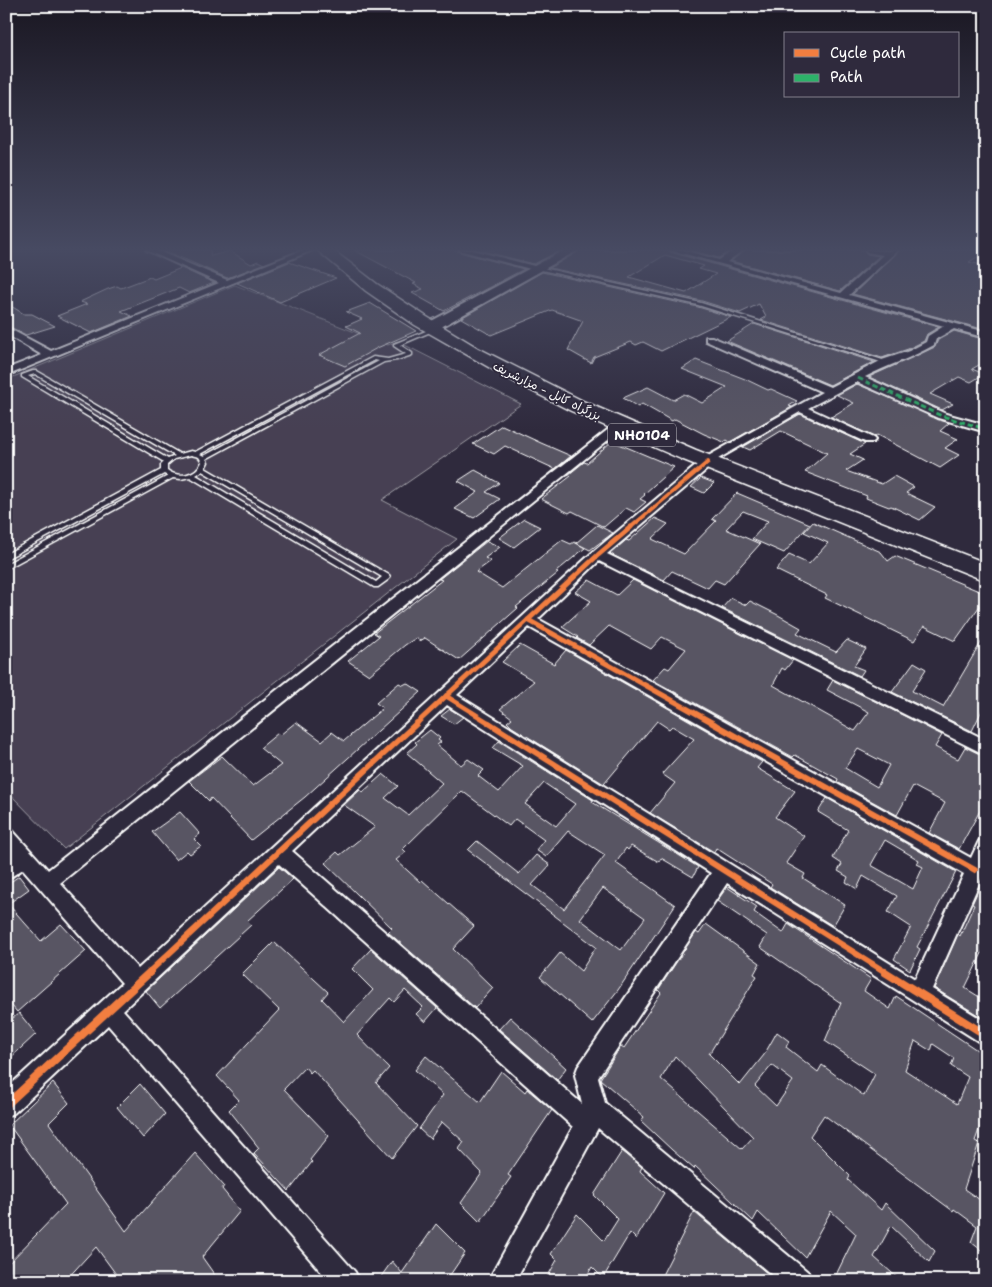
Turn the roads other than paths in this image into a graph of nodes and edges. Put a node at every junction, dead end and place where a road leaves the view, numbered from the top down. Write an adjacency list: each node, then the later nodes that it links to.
1 (160, 310): 12 (street)
2 (406, 310): 8 (highway, بزرگراه کابل - مزارشریف / NH0104)
3 (411, 310): 8 (highway, بزرگراه کابل - مزارشریف / NH0104)
4 (463, 310): 8 (street)
5 (719, 310): 14 (lane)
6 (894, 310): 7 (street)
7 (952, 326): 10 (street); 14 (street)
8 (433, 327): 13 (lane); 21 (highway, بزرگراه کابل - مزارشریف / NH0104); 27 (highway, بزرگراه کابل - مزارشریف / NH0104)
9 (6, 330): 12 (street)
10 (986, 335)
11 (709, 339): 19 (street)
12 (50, 355): 15 (street)
13 (382, 361): 24 (lane); 26 (lane)
14 (886, 362): 18 (street)
15 (24, 366): 16 (lane); 17 (street)
16 (35, 372): 25 (lane); 28 (lane)
17 (6, 373)
18 (858, 378): 19 (street); 22 (street)
19 (832, 392): 20 (street)
20 (800, 408): 23 (street); 27 (street)
21 (620, 426): 27 (highway, بزرگراه کابل - مزارشریف / NH0104); 48 (street)
22 (986, 429)
23 (869, 440)
24 (196, 454): 25 (lane); 26 (lane)
25 (178, 455): 28 (lane)
26 (204, 458): 29 (lane)
27 (711, 460): 33 (street); 35 (highway, بزرگراه کابل - مزارشریف / NH0104); 37 (highway, بزرگراه کابل - مزارشریف / NH0104)
28 (167, 461): 30 (lane)
29 (202, 469): 31 (lane); 31 (lane)
30 (164, 472): 32 (lane); 34 (lane)
31 (191, 475): 32 (lane)
32 (172, 476): 36 (lane)
33 (598, 555): 38 (street); 40 (street)
34 (6, 557)
35 (986, 564)
36 (6, 567)
37 (986, 573)
38 (528, 620): 39 (street); 46 (street)
39 (446, 696): 43 (street); 45 (street)
40 (986, 748)
41 (6, 836): 44 (street)
42 (986, 847): 46 (street)
43 (278, 852): 49 (street); 54 (street)
44 (25, 856): 47 (street); 48 (street)
45 (724, 870): 50 (street); 54 (street)
46 (975, 870): 50 (street)
47 (6, 871)
48 (47, 882): 49 (street)
49 (137, 984): 51 (street)
50 (920, 992): 52 (street)
51 (109, 1010): 53 (street); 55 (street)
52 (986, 1036)
53 (6, 1105)
54 (591, 1117): 56 (street); 57 (street)
55 (346, 1281)
56 (501, 1281)
57 (799, 1281)

